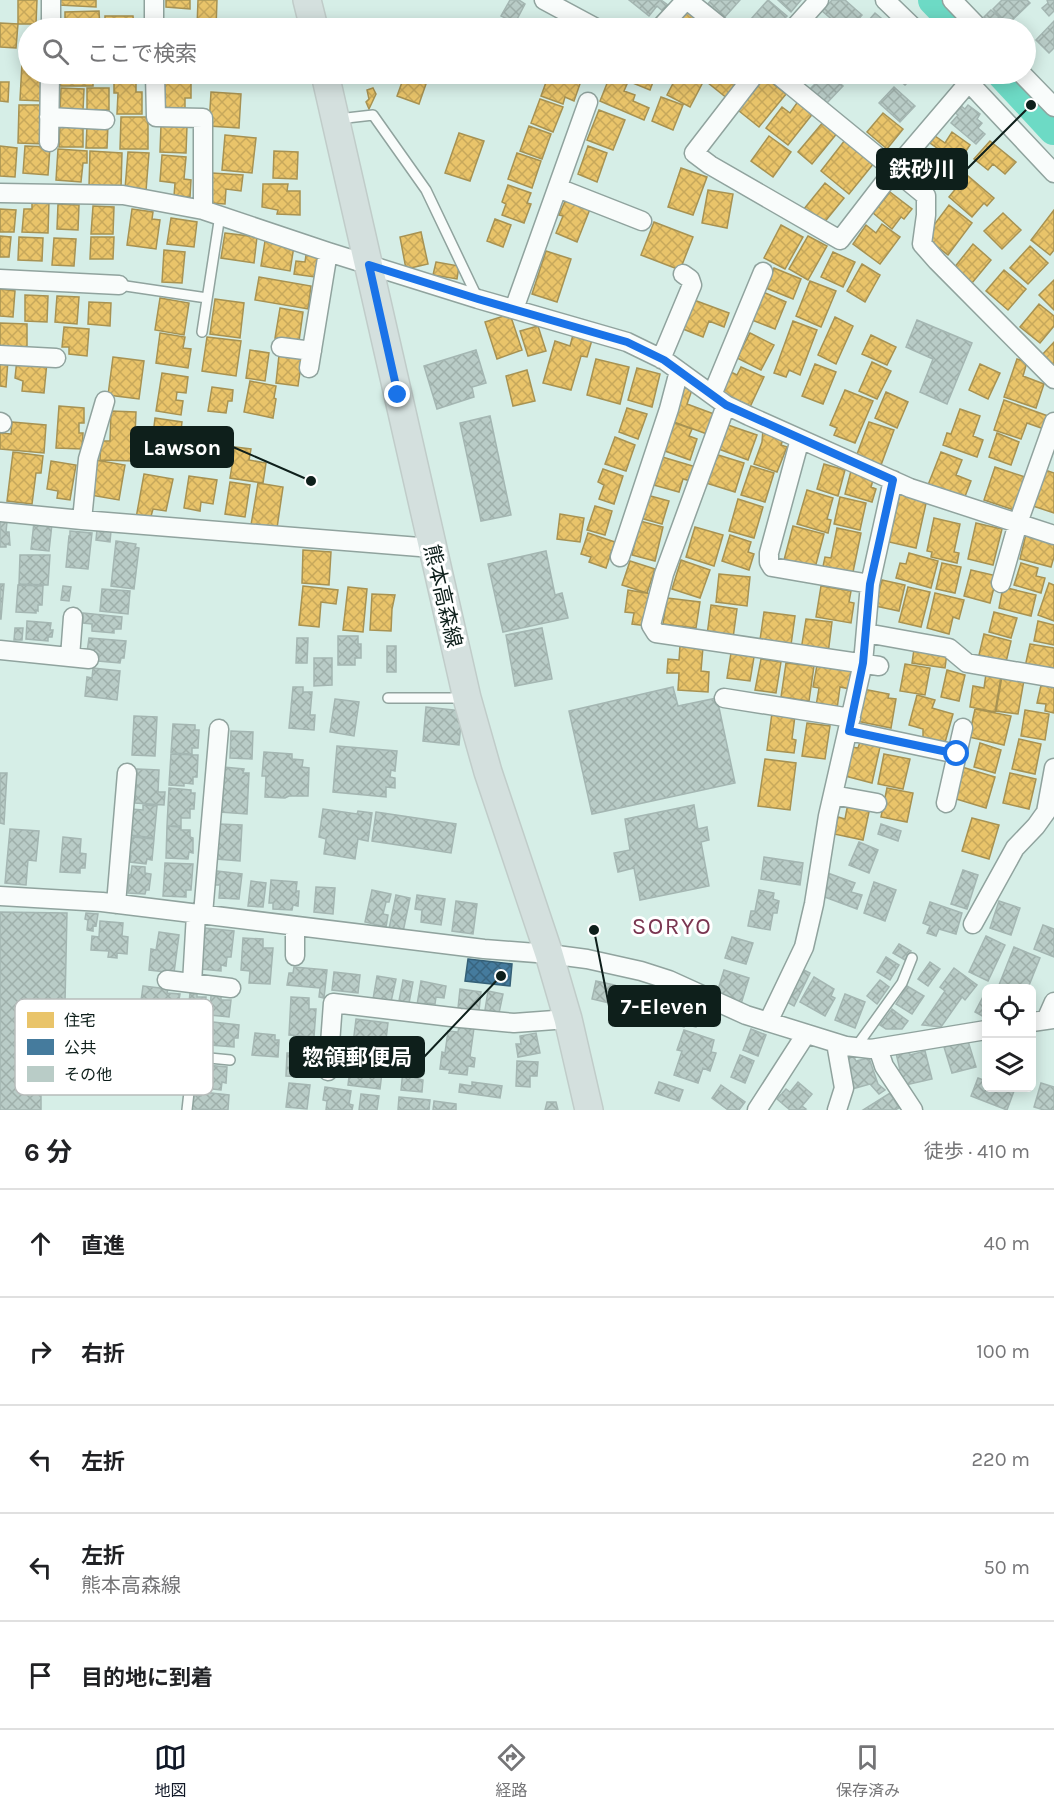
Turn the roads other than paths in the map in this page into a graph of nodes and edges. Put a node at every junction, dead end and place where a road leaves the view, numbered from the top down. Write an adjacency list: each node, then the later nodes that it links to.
1 (51, 0): 9 (street)
2 (154, 0): 10 (street)
3 (307, 0): 11 (main road)
4 (687, 0): 13 (street); 14 (street)
5 (819, 0): 15 (street)
6 (885, 0): 16 (street)
7 (952, 0): 17 (street)
8 (553, 2): 12 (street)
9 (51, 18)
10 (154, 18)
11 (312, 18)
12 (579, 18)
13 (670, 18)
14 (710, 18)
15 (803, 18)
16 (904, 18)
17 (969, 18)
18 (50, 84): 28 (street)
19 (155, 84): 36 (street)
20 (327, 84): 30 (main road, 熊本高森線)
21 (747, 84): 32 (street)
22 (789, 84): 32 (street)
23 (960, 84): 32 (street)
24 (971, 84): 33 (street)
25 (1032, 84): 27 (street)
26 (588, 102): 34 (street)
27 (1054, 107)
28 (49, 117): 29 (street); 31 (street)
29 (105, 120)
30 (336, 120): 39 (main road, 熊本高森線); 45 (lane)
31 (49, 142)
32 (894, 170): 53 (street)
33 (1054, 173)
34 (558, 188): 37 (street); 46 (street)
35 (0, 193): 36 (street)
36 (212, 213): 38 (street); 44 (lane)
37 (642, 221)
38 (328, 252): 39 (street); 48 (street)
39 (369, 265): 45 (street); 63 (main road, 熊本高森線)
40 (763, 272): 54 (street)
41 (682, 274): 51 (street)
42 (0, 279): 43 (street)
43 (119, 285): 44 (lane)
44 (207, 298): 47 (lane)
45 (478, 299): 46 (street)
46 (514, 309): 51 (street)
47 (202, 332)
48 (281, 347)
49 (0, 355): 50 (street)
50 (56, 358)
51 (661, 359): 52 (street)
52 (679, 371): 54 (street); 64 (street)
53 (1054, 379)
54 (719, 400): 57 (street); 72 (street)
55 (105, 401): 60 (street)
56 (1054, 422): 61 (street)
57 (800, 439): 58 (street); 66 (street)
58 (893, 480): 61 (street); 66 (street)
59 (0, 512): 60 (street)
60 (82, 520): 63 (street)
61 (1018, 523): 62 (street); 65 (street)
62 (1054, 535)
63 (432, 548): 75 (main road, 熊本高森線)
64 (620, 557)
65 (1001, 582)
66 (870, 584): 68 (street)
67 (73, 617): 70 (street)
68 (866, 633): 72 (street); 73 (street)
69 (0, 650): 70 (street)
70 (70, 657): 71 (street)
71 (89, 659)
72 (871, 664): 77 (street)
73 (1054, 678)
74 (388, 698): 75 (lane)
75 (467, 698): 91 (main road, 熊本高森線)
76 (724, 698): 77 (street)
77 (850, 725): 80 (street); 83 (street)
78 (963, 728): 80 (street)
79 (219, 729): 88 (street)
80 (957, 754): 85 (street)
81 (1054, 768): 89 (street)
82 (127, 773): 87 (street)
83 (833, 795): 84 (street); 100 (street)
84 (877, 803)
85 (946, 803)
86 (0, 896): 87 (street)
87 (116, 904): 88 (street)
88 (200, 914): 90 (street); 95 (street)
89 (973, 924)
90 (295, 926): 91 (street); 92 (street)
91 (549, 954): 98 (main road, 熊本高森線); 100 (street)
92 (295, 956)
93 (912, 958): 104 (lane)
94 (167, 980): 95 (street)
95 (192, 983): 96 (street)
96 (231, 988)
97 (1054, 1002): 99 (street)
98 (568, 1019): 108 (street); 111 (main road, 熊本高森線)
99 (1044, 1020)
100 (768, 1022): 102 (street)
101 (982, 1031): 105 (street)
102 (806, 1034): 103 (street); 112 (street)
103 (836, 1043): 104 (street); 113 (street)
104 (856, 1047): 105 (street)
105 (878, 1048): 114 (street)
106 (213, 1058): 107 (lane)
107 (230, 1060)
108 (328, 1071)
109 (189, 1095): 110 (lane)
110 (187, 1110)
111 (589, 1110)
112 (757, 1110)
113 (837, 1110)
114 (914, 1110)

